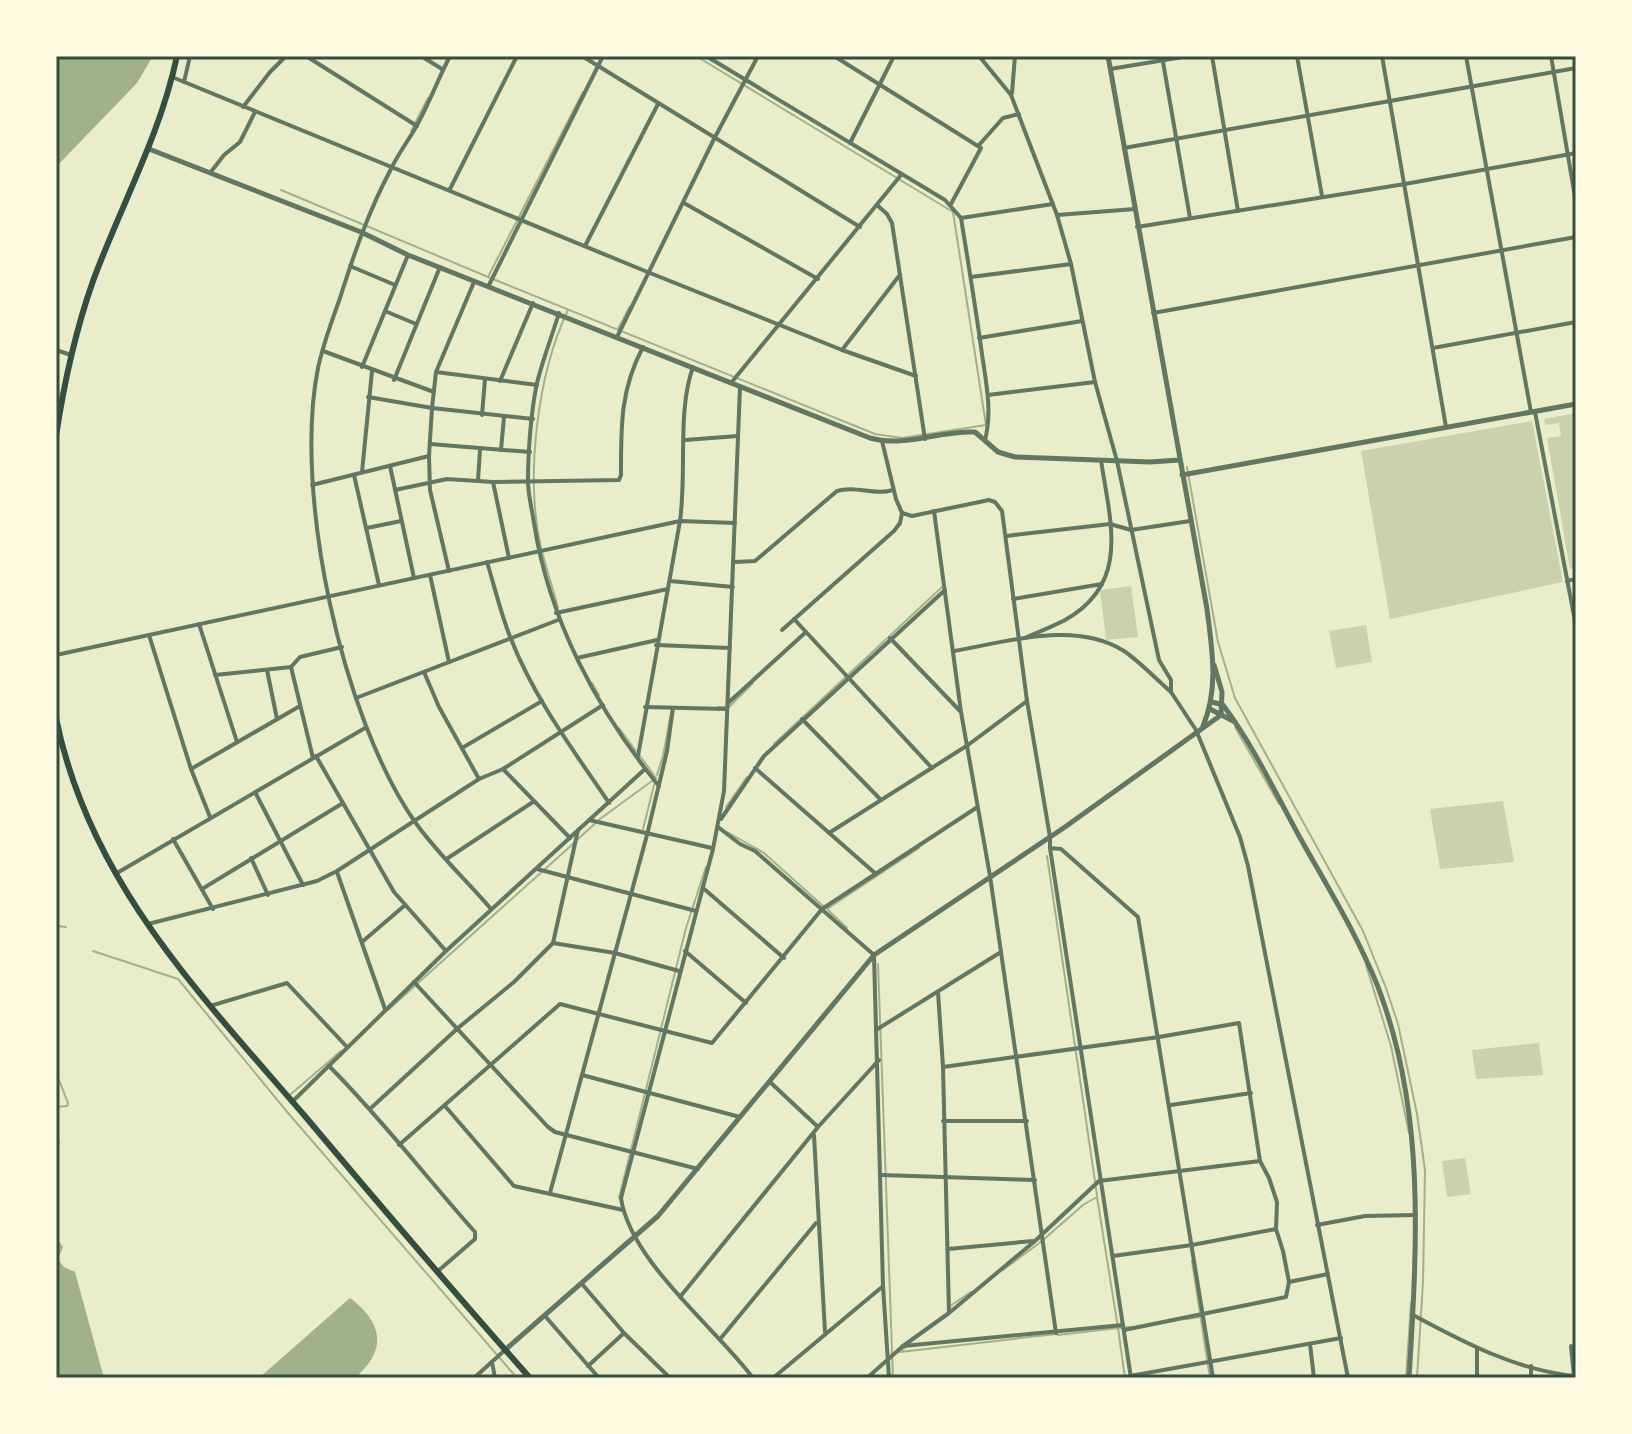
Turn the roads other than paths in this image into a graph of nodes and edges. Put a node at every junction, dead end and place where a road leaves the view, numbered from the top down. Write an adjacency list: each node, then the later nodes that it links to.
1 (177, 56): 29 (highway)
2 (190, 56): 31 (street)
3 (286, 56): 37 (street)
4 (306, 56): 41 (street)
5 (421, 56): 27 (street)
6 (450, 56): 27 (street)
7 (517, 56): 56 (street)
8 (582, 56): 24 (street)
9 (603, 56): 24 (street)
10 (706, 56): 30 (street)
11 (758, 56): 30 (street)
12 (834, 56): 32 (street)
13 (894, 56): 32 (street)
14 (979, 56): 34 (street)
15 (1015, 56): 34 (street)
16 (1108, 56): 26 (street)
17 (1189, 56): 23 (street)
18 (1212, 56): 42 (street)
19 (1297, 56): 40 (street)
20 (1382, 56): 35 (street)
21 (1466, 56): 33 (street)
22 (1551, 56): 28 (street)
23 (1162, 58): 26 (street); 44 (street)
24 (597, 66): 36 (street); 68 (street)
25 (1576, 68): 28 (street)
26 (1110, 69): 47 (street)
27 (443, 70): 41 (street)
28 (1554, 72): 33 (street); 50 (street)
29 (172, 77): 31 (street); 48 (highway)
30 (744, 80): 43 (street); 45 (street)
31 (184, 82): 37 (street)
32 (880, 85): 45 (street); 46 (street)
33 (1472, 87): 35 (street); 52 (street)
34 (1011, 95): 39 (street)
35 (1390, 101): 40 (street); 55 (street)
36 (658, 104): 43 (street); 73 (street)
37 (243, 107): 38 (street)
38 (255, 112): 51 (street); 53 (street)
39 (1019, 114): 46 (street); 61 (street)
40 (1309, 115): 42 (street); 57 (street)
41 (417, 126): 51 (street)
42 (1225, 130): 44 (street); 64 (street)
43 (714, 139): 58 (street); 69 (street)
44 (1177, 139): 47 (street); 67 (street)
45 (850, 143): 54 (street)
46 (980, 148): 60 (street)
47 (1124, 148): 63 (street)
48 (149, 149): 53 (street); 103 (highway)
49 (1576, 153): 50 (street)
50 (1567, 154): 52 (street); 59 (street)
51 (391, 168): 56 (street); 71 (street)
52 (1487, 169): 55 (street); 74 (street)
53 (210, 174): 71 (street)
54 (901, 175): 60 (street); 62 (street)
55 (1405, 184): 57 (street); 77 (street)
56 (450, 189): 68 (street)
57 (1322, 196): 64 (street)
58 (683, 203): 80 (street); 84 (street)
59 (1576, 203)
60 (951, 204): 66 (street)
61 (1053, 204): 65 (street); 66 (street)
62 (878, 206): 69 (street); 81 (street)
63 (1135, 209): 65 (street); 70 (street)
64 (1238, 211): 67 (street)
65 (1057, 215): 76 (street)
66 (961, 218): 82 (street)
67 (1190, 218): 70 (street)
68 (521, 219): 73 (street); 86 (street)
69 (860, 227): 84 (street)
70 (1137, 227): 90 (street)
71 (361, 232): 75 (street); 78 (street)
72 (1576, 237): 74 (street)
73 (585, 246): 80 (street)
74 (1501, 251): 77 (street); 95 (street)
75 (408, 255): 79 (street); 85 (street)
76 (1071, 264): 82 (street); 91 (street)
77 (1418, 264): 90 (street); 99 (street)
78 (350, 266): 85 (street); 102 (street)
79 (440, 267): 83 (street); 93 (street)
80 (650, 273): 94 (street); 96 (street)
81 (900, 275): 101 (street); 108 (street)
82 (971, 277): 97 (street)
83 (475, 279): 86 (street); 107 (street)
84 (818, 279): 94 (street)
85 (395, 285): 88 (street)
86 (489, 285): 87 (street)
87 (533, 303): 89 (street); 111 (street)
88 (385, 311): 93 (street); 104 (street)
89 (559, 313): 96 (street); 116 (street)
90 (1153, 313): 140 (street)
91 (1082, 321): 97 (street); 113 (street)
92 (1576, 322): 95 (street)
93 (417, 325): 110 (street)
94 (780, 325): 101 (street); 114 (street)
95 (1516, 332): 99 (street); 123 (street)
96 (617, 337): 98 (street)
97 (979, 338): 119 (street)
98 (643, 347): 105 (street); 149 (street)
99 (1433, 348): 127 (street)
100 (56, 350): 103 (street)
101 (842, 350): 108 (street)
102 (322, 351): 104 (street); 150 (street)
103 (71, 355): 115 (highway)
104 (362, 367): 106 (street)
105 (693, 367): 114 (street); 131 (street)
106 (372, 371): 110 (street); 120 (street)
107 (436, 372): 109 (street); 118 (street)
108 (916, 376): 130 (street)
109 (485, 379): 111 (street); 124 (street)
110 (394, 380): 118 (street)
111 (500, 381): 116 (street)
112 (56, 382): 115 (street)
113 (1095, 382): 119 (street); 141 (street)
114 (731, 383): 117 (street)
115 (65, 384): 128 (highway)
116 (537, 385): 126 (street)
117 (740, 387): 129 (street); 133 (street)
118 (434, 392): 122 (street)
119 (988, 395): 132 (street)
120 (368, 397): 122 (street); 143 (street)
121 (1576, 404): 123 (street)
122 (432, 408): 124 (street); 134 (street)
123 (1533, 411): 127 (street); 172 (street)
124 (482, 415): 125 (street)
125 (504, 417): 126 (street); 136 (street)
126 (533, 419): 137 (street)
127 (1446, 427): 145 (street)
128 (56, 436)
129 (738, 436): 131 (street); 158 (street)
130 (925, 439): 132 (street); 133 (street)
131 (685, 440): 156 (street)
132 (985, 440): 139 (street)
133 (882, 441): 152 (street)
134 (430, 444): 135 (street); 138 (street)
135 (480, 449): 136 (street); 146 (street)
136 (501, 450): 137 (street)
137 (530, 452): 149 (street)
138 (429, 456): 142 (street); 147 (street)
139 (1101, 460): 141 (street); 159 (street)
140 (1179, 460): 141 (street); 145 (street)
141 (1117, 461): 161 (street)
142 (390, 466): 143 (street); 151 (street)
143 (362, 473): 144 (street)
144 (354, 475): 150 (street); 160 (street)
145 (1182, 475): 157 (street)
146 (478, 481): 147 (street); 148 (street)
147 (430, 482): 151 (street); 167 (street)
148 (493, 482): 149 (street); 164 (street)
149 (528, 482): 163 (street)
150 (312, 485): 178 (street)
151 (395, 490): 155 (street)
152 (893, 490): 154 (street); 166 (street)
153 (934, 511): 154 (street); 162 (street); 177 (street)
154 (902, 513): 181 (street)
155 (401, 521): 160 (street); 169 (street)
156 (680, 521): 158 (street); 163 (street); 171 (street)
157 (1190, 521): 161 (street); 198 (street)
158 (736, 523): 166 (street)
159 (1110, 524): 161 (street); 162 (street); 173 (street)
160 (367, 528): 174 (street)
161 (1131, 530): 204 (street)
162 (1006, 536): 179 (street)
163 (539, 552): 164 (street); 180 (street)
164 (509, 558): 165 (street)
165 (487, 562): 167 (street); 189 (street)
166 (735, 562): 175 (street)
167 (449, 571): 168 (street)
168 (430, 575): 169 (street); 197 (street)
169 (414, 578): 174 (street)
170 (1576, 579): 172 (street)
171 (670, 581): 175 (street); 176 (street)
172 (1567, 581): 184 (street)
173 (1103, 584): 179 (street); 190 (street)
174 (380, 586): 178 (street)
175 (733, 587): 193 (street)
176 (668, 589): 180 (street); 191 (street)
177 (945, 590): 188 (street); 194 (street)
178 (329, 597): 183 (street); 192 (street)
179 (1013, 599): 190 (street)
180 (556, 613): 182 (street)
181 (794, 619): 185 (street); 186 (street)
182 (558, 620): 189 (street); 196 (street)
183 (199, 624): 187 (street); 202 (street)
184 (1576, 626)
185 (782, 630)
186 (806, 632): 203 (street); 211 (street)
187 (149, 635): 195 (street); 231 (street)
188 (890, 638): 203 (street); 215 (street)
189 (511, 639): 197 (street); 206 (street)
190 (1019, 640): 194 (street); 204 (street); 207 (street)
191 (657, 642): 193 (street); 196 (street); 213 (street)
192 (342, 647): 199 (street); 205 (street)
193 (730, 648): 211 (street)
194 (954, 651): 215 (street)
195 (56, 655)
196 (577, 658): 208 (street)
197 (449, 662): 201 (street)
198 (1214, 665): 209 (street); 212 (street)
199 (291, 667): 200 (street); 210 (street)
200 (267, 670): 202 (street); 218 (street)
201 (424, 672): 205 (street); 226 (street)
202 (215, 675): 224 (street)
203 (848, 678): 219 (street); 230 (street)
204 (1171, 692): 222 (street)
205 (356, 698): 221 (street)
206 (542, 701): 223 (street); 226 (street)
207 (1027, 701): 225 (street); 249 (street)
208 (603, 705): 223 (street); 228 (street)
209 (1223, 705): 212 (street); 216 (street); 220 (street)
210 (300, 706): 218 (street); 227 (street)
211 (728, 706): 214 (street); 245 (street)
212 (1211, 706): 216 (street); 222 (street)
213 (645, 707): 214 (street); 228 (street)
214 (673, 708): 235 (street)
215 (961, 712): 225 (street)
216 (1221, 715): 220 (street); 222 (street)
217 (56, 718): 260 (highway)
218 (277, 719): 224 (street)
219 (802, 719): 229 (street); 237 (street)
220 (1236, 723): 326 (street)
221 (366, 728): 227 (street); 244 (street)
222 (1199, 728): 249 (street); 328 (street)
223 (561, 732): 232 (street); 240 (street)
224 (237, 742): 231 (street)
225 (968, 745): 230 (street); 241 (street)
226 (461, 748): 234 (street)
227 (314, 757): 236 (street); 239 (street)
228 (637, 758): 233 (street)
229 (755, 768): 245 (street); 247 (street)
230 (932, 768): 237 (street)
231 (191, 769): 242 (street)
232 (503, 769): 234 (street); 238 (street)
233 (645, 769): 235 (street); 240 (street)
234 (479, 779): 244 (street)
235 (659, 786): 248 (street)
236 (255, 792): 242 (street); 252 (street)
237 (881, 800): 247 (street)
238 (533, 802): 250 (street); 257 (street)
239 (343, 803): 252 (street); 255 (street)
240 (609, 803): 243 (street)
241 (977, 807): 261 (street); 262 (street)
242 (210, 817): 251 (street)
243 (589, 820): 246 (street); 248 (street)
244 (416, 822): 255 (street); 257 (street)
245 (718, 824): 254 (street); 272 (street)
246 (579, 830): 250 (street); 263 (street)
247 (829, 833): 261 (street)
248 (647, 835): 254 (street); 267 (street)
249 (1050, 837): 253 (street); 262 (street)
250 (570, 838): 258 (street)
251 (173, 839): 260 (street); 266 (street)
252 (280, 841): 256 (street); 264 (street)
253 (1050, 848): 293 (street); 295 (street)
254 (713, 849): 265 (street)
255 (370, 851): 259 (street); 269 (street)
256 (251, 858): 266 (street); 268 (street)
257 (447, 858): 271 (street)
258 (537, 869): 263 (street); 271 (street)
259 (337, 871): 264 (street); 275 (street)
260 (115, 874): 274 (highway)
261 (876, 874): 272 (street)
262 (990, 876): 279 (street); 281 (street)
263 (568, 877): 267 (street); 276 (street)
264 (303, 885): 268 (street)
265 (703, 888): 273 (street); 282 (street)
266 (202, 889): 270 (street)
267 (631, 893): 273 (street); 280 (street)
268 (268, 895): 270 (street)
269 (404, 906): 275 (street); 277 (street)
270 (213, 909): 274 (street)
271 (491, 909): 277 (street)
272 (822, 909): 281 (street); 282 (street)
273 (696, 911): 278 (street)
274 (146, 925): 287 (highway)
275 (362, 942): 288 (street)
276 (553, 943): 280 (street); 290 (street)
277 (446, 951): 284 (street)
278 (685, 951): 283 (street); 286 (street)
279 (1001, 952): 285 (street); 296 (street)
280 (615, 953): 283 (street); 289 (street)
281 (874, 955): 291 (street); 302 (street)
282 (784, 958): 286 (street)
283 (680, 971): 292 (street)
284 (413, 982): 288 (street); 290 (street)
285 (938, 992): 291 (street); 300 (street)
286 (746, 1003): 292 (street)
287 (210, 1006): 294 (street); 305 (highway)
288 (385, 1009): 294 (street)
289 (598, 1014): 292 (street); 298 (street); 301 (street)
290 (458, 1028): 298 (street); 308 (street)
291 (876, 1030): 297 (street)
292 (665, 1031): 303 (street)
293 (1159, 1037): 295 (street); 304 (street); 307 (street)
294 (347, 1047): 299 (street)
295 (1080, 1049): 296 (street); 323 (street)
296 (1017, 1057): 300 (street); 311 (street)
297 (879, 1060): 312 (street); 320 (street)
298 (492, 1064): 306 (street); 314 (street)
299 (329, 1066): 305 (street); 308 (street)
300 (943, 1067): 310 (street)
301 (581, 1075): 303 (street); 314 (street)
302 (770, 1082): 309 (street); 312 (street)
303 (648, 1092): 309 (street); 316 (street)
304 (1251, 1093): 307 (street); 317 (street)
305 (292, 1102): 336 (highway)
306 (444, 1105): 315 (street); 324 (street)
307 (1170, 1105): 319 (street)
308 (371, 1108): 315 (street)
309 (742, 1117): 318 (street)
310 (943, 1121): 311 (street); 321 (street)
311 (1027, 1121): 322 (street)
312 (818, 1127): 313 (street)
313 (814, 1133): 327 (street); 341 (street)
314 (565, 1134): 316 (street); 324 (street)
315 (399, 1145): 336 (street)
316 (632, 1153): 318 (street); 325 (street)
317 (1260, 1161): 319 (street); 329 (street)
318 (698, 1169): 331 (street)
319 (1179, 1173): 323 (street); 333 (street)
320 (882, 1175): 321 (street); 340 (street)
321 (945, 1177): 322 (street); 334 (street)
322 (1035, 1180): 330 (street)
323 (1099, 1181): 330 (street); 335 (street)
324 (550, 1193): 325 (street)
325 (623, 1210): 331 (street)
326 (1416, 1215): 328 (street); 344 (street)
327 (818, 1221): 347 (street); 350 (street)
328 (1317, 1225): 337 (street)
329 (1276, 1229): 333 (street); 338 (street)
330 (1041, 1233): 332 (street); 349 (street)
331 (635, 1238): 339 (street); 341 (street)
332 (1035, 1241): 334 (street); 342 (street)
333 (1192, 1245): 335 (street); 343 (street)
334 (948, 1249): 342 (street)
335 (1113, 1256): 346 (street)
336 (438, 1271): 356 (highway)
337 (1328, 1274): 338 (street); 351 (street)
338 (1289, 1282): 343 (street)
339 (582, 1284): 345 (street); 348 (street)
340 (883, 1286): 347 (street); 357 (street)
341 (680, 1297): 350 (street)
342 (949, 1313): 353 (street)
343 (1202, 1314): 346 (street); 359 (street)
344 (1413, 1315): 355 (street); 376 (street)
345 (545, 1316): 356 (street); 360 (street)
346 (1124, 1328): 349 (street); 363 (street)
347 (825, 1332): 370 (street)
348 (624, 1333): 360 (street); 368 (street)
349 (1056, 1333): 353 (street)
350 (721, 1338): 369 (street)
351 (1341, 1338): 352 (street); 375 (street)
352 (1310, 1344): 359 (street); 374 (street)
353 (903, 1346): 357 (street)
354 (1571, 1346): 362 (street)
355 (1477, 1349): 361 (street); 377 (street)
356 (505, 1350): 358 (street); 366 (highway)
357 (888, 1358): 371 (street); 372 (street)
358 (492, 1362): 364 (street); 365 (street)
359 (1210, 1363): 363 (street); 373 (street)
360 (588, 1366): 367 (street)
361 (1531, 1366): 362 (street); 378 (street)
362 (1572, 1376)
363 (1131, 1377)
364 (474, 1378)
365 (495, 1378)
366 (530, 1378)
367 (599, 1378)
368 (670, 1378)
369 (753, 1378)
370 (773, 1378)
371 (867, 1378)
372 (889, 1378)
373 (1213, 1378)
374 (1314, 1378)
375 (1348, 1378)
376 (1409, 1378)
377 (1477, 1378)
378 (1531, 1378)

